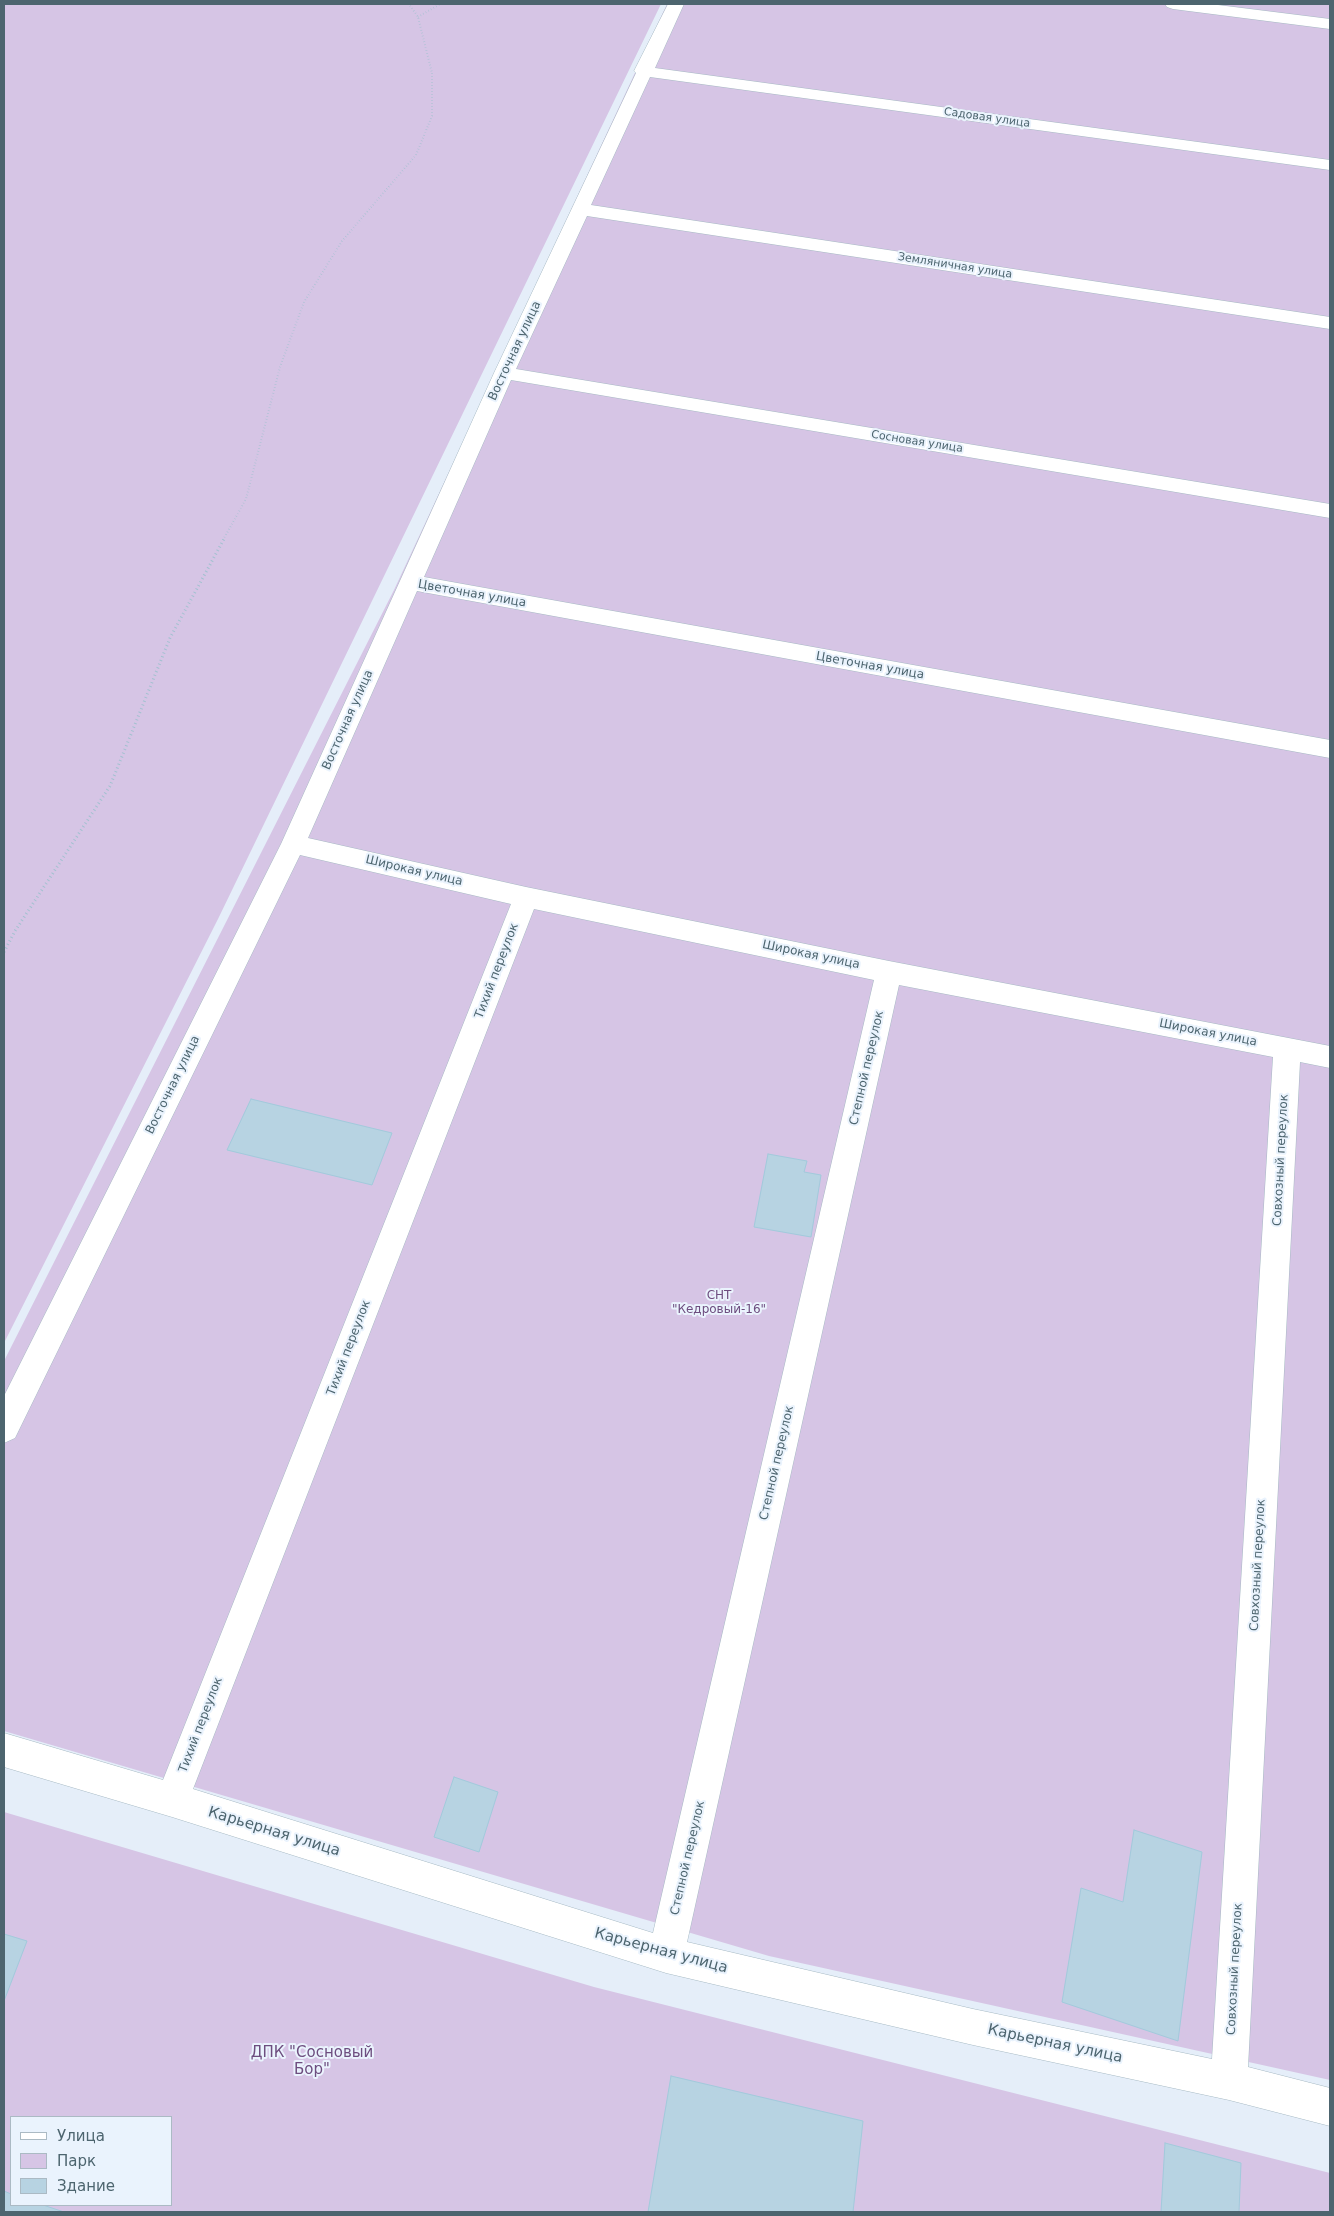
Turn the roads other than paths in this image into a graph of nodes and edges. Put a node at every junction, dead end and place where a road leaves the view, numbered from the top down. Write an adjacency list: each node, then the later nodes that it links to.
1 (676, 4): 4 (street, Восточная улица)
2 (1173, 4): 3 (street)
3 (1330, 24)
4 (643, 71): 5 (street, Садовая улица); 6 (street, Восточная улица)
5 (1330, 165)
6 (580, 209): 7 (street, Земляничная улица); 8 (street, Восточная улица)
7 (1330, 323)
8 (504, 374): 9 (street, Сосновая улица); 10 (street, Восточная улица)
9 (1330, 511)
10 (410, 582): 11 (street, Цветочная улица); 12 (street, Восточная улица)
11 (1330, 749)
12 (293, 844): 13 (street, Широкая улица); 17 (street, Восточная улица)
13 (526, 897): 14 (street, Широкая улица); 19 (street, Тихий переулок)
14 (889, 972): 15 (street, Широкая улица); 20 (street, Степной переулок)
15 (1287, 1049): 16 (street, Широкая улица); 21 (street, Совхозный переулок)
16 (1330, 1057)
17 (4, 1428)
18 (4, 1750): 19 (street, Карьерная улица)
19 (172, 1800): 20 (street, Карьерная улица)
20 (666, 1955): 21 (street, Карьерная улица)
21 (1229, 2081): 22 (street, Карьерная улица)
22 (1330, 2107)

